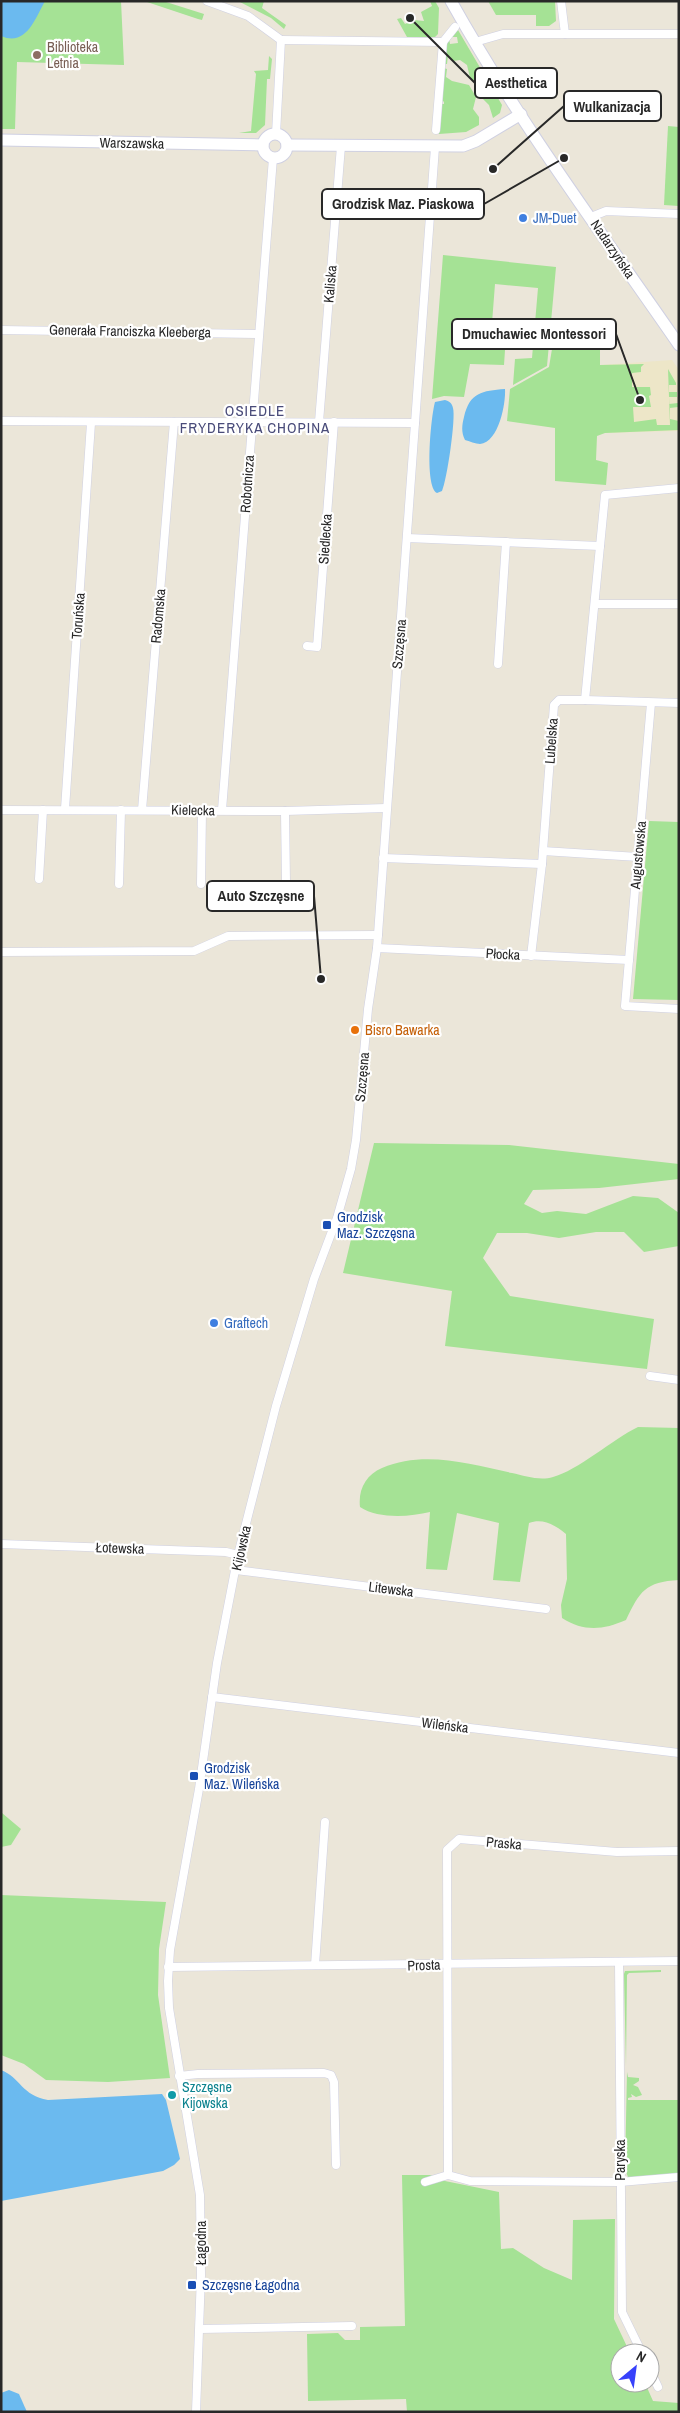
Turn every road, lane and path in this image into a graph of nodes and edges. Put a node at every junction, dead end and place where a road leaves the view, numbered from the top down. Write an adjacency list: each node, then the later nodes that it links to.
1 (207, 1): 7 (street)
2 (451, 1): 9 (street, Nadarzyńska)
3 (561, 1): 5 (street)
4 (455, 27): 8 (street)
5 (565, 34): 6 (street); 9 (street)
6 (679, 34)
7 (281, 40): 8 (street); 12 (street)
8 (443, 42): 11 (street)
9 (475, 42): 10 (street, Nadarzyńska)
10 (521, 114): 17 (street); 20 (street, Nadarzyńska)
11 (436, 130)
12 (276, 134): 14 (street); 15 (street)
13 (1, 140): 14 (street, Warszawska)
14 (263, 145): 18 (street)
15 (287, 145): 16 (street); 18 (street)
16 (341, 146): 17 (street); 27 (street, Kaliska)
17 (436, 147): 30 (street, Szczęsna)
18 (273, 158): 22 (street, Robotnicza)
19 (679, 214): 20 (street)
20 (591, 217): 23 (street, Nadarzyńska)
21 (1, 330): 22 (street, Generała Franciszka Kleeberga)
22 (258, 334): 26 (street, Robotnicza)
23 (679, 345)
24 (1, 421): 29 (street)
25 (174, 422): 26 (street); 29 (street); 47 (street, Radomska)
26 (252, 422): 27 (street); 49 (street, Robotnicza)
27 (319, 422): 28 (street)
28 (334, 422): 30 (street); 37 (street, Siedlecka)
29 (91, 423): 43 (street, Toruńska)
30 (415, 423): 32 (street, Szczęsna)
31 (679, 488): 34 (street)
32 (407, 538): 33 (street); 42 (street, Szczęsna)
33 (506, 542): 34 (street); 38 (street)
34 (600, 546): 35 (street)
35 (595, 604): 36 (street); 39 (street)
36 (679, 604)
37 (307, 646)
38 (498, 664)
39 (585, 700): 40 (street, Lubelska); 51 (street, Lubelska)
40 (651, 703): 41 (street, Lubelska); 52 (street, Augustowska)
41 (679, 703)
42 (386, 808): 50 (street, Kielecka); 53 (street, Szczęsna)
43 (65, 809): 45 (street, Kielecka); 46 (street, Kielecka)
44 (1, 810): 45 (street, Kielecka)
45 (43, 810): 55 (street)
46 (121, 810): 47 (street, Kielecka); 57 (street)
47 (142, 810): 48 (street, Kielecka)
48 (202, 810): 49 (street, Kielecka); 58 (street)
49 (222, 810): 50 (street, Kielecka)
50 (285, 811): 56 (street)
51 (543, 851): 52 (street); 54 (street, Lubelska)
52 (638, 857): 63 (street, Augustowska)
53 (383, 858): 54 (street); 59 (street, Szczęsna)
54 (542, 864): 62 (street, Lubelska)
55 (39, 879)
56 (286, 883)
57 (120, 884)
58 (201, 884)
59 (378, 936): 60 (street, Szczęsna); 61 (street)
60 (377, 948): 62 (street, Płocka); 65 (street, Szczęsna)
61 (1, 952)
62 (530, 956): 63 (street, Płocka)
63 (628, 960): 64 (street, Augustowska)
64 (679, 1009)
65 (356, 1140): 69 (street, Kijowska)
66 (650, 1376): 67 (street)
67 (679, 1380)
68 (1, 1544): 69 (street, Łotewska)
69 (238, 1555): 70 (street, Kijowska)
70 (236, 1570): 71 (street, Litewska); 72 (street, Kijowska)
71 (546, 1608)
72 (212, 1697): 73 (street, Wileńska); 80 (street, Kijowska)
73 (679, 1753)
74 (325, 1822): 79 (street)
75 (679, 1851): 78 (street, Praska)
76 (619, 1962): 77 (street, Prosta); 78 (street, Prosta); 86 (street, Paryska)
77 (679, 1962)
78 (446, 1964): 79 (street, Prosta); 83 (street, Praska)
79 (315, 1965): 80 (street, Prosta)
80 (168, 1967): 81 (street, Łagodna)
81 (179, 2076): 82 (street); 88 (street, Łagodna)
82 (336, 2165)
83 (448, 2175): 85 (street); 86 (street)
84 (679, 2177): 86 (street)
85 (425, 2182)
86 (620, 2182): 89 (street, Paryska)
87 (352, 2326): 88 (street)
88 (200, 2329): 90 (street, Łagodna)
89 (637, 2343)
90 (196, 2412)

